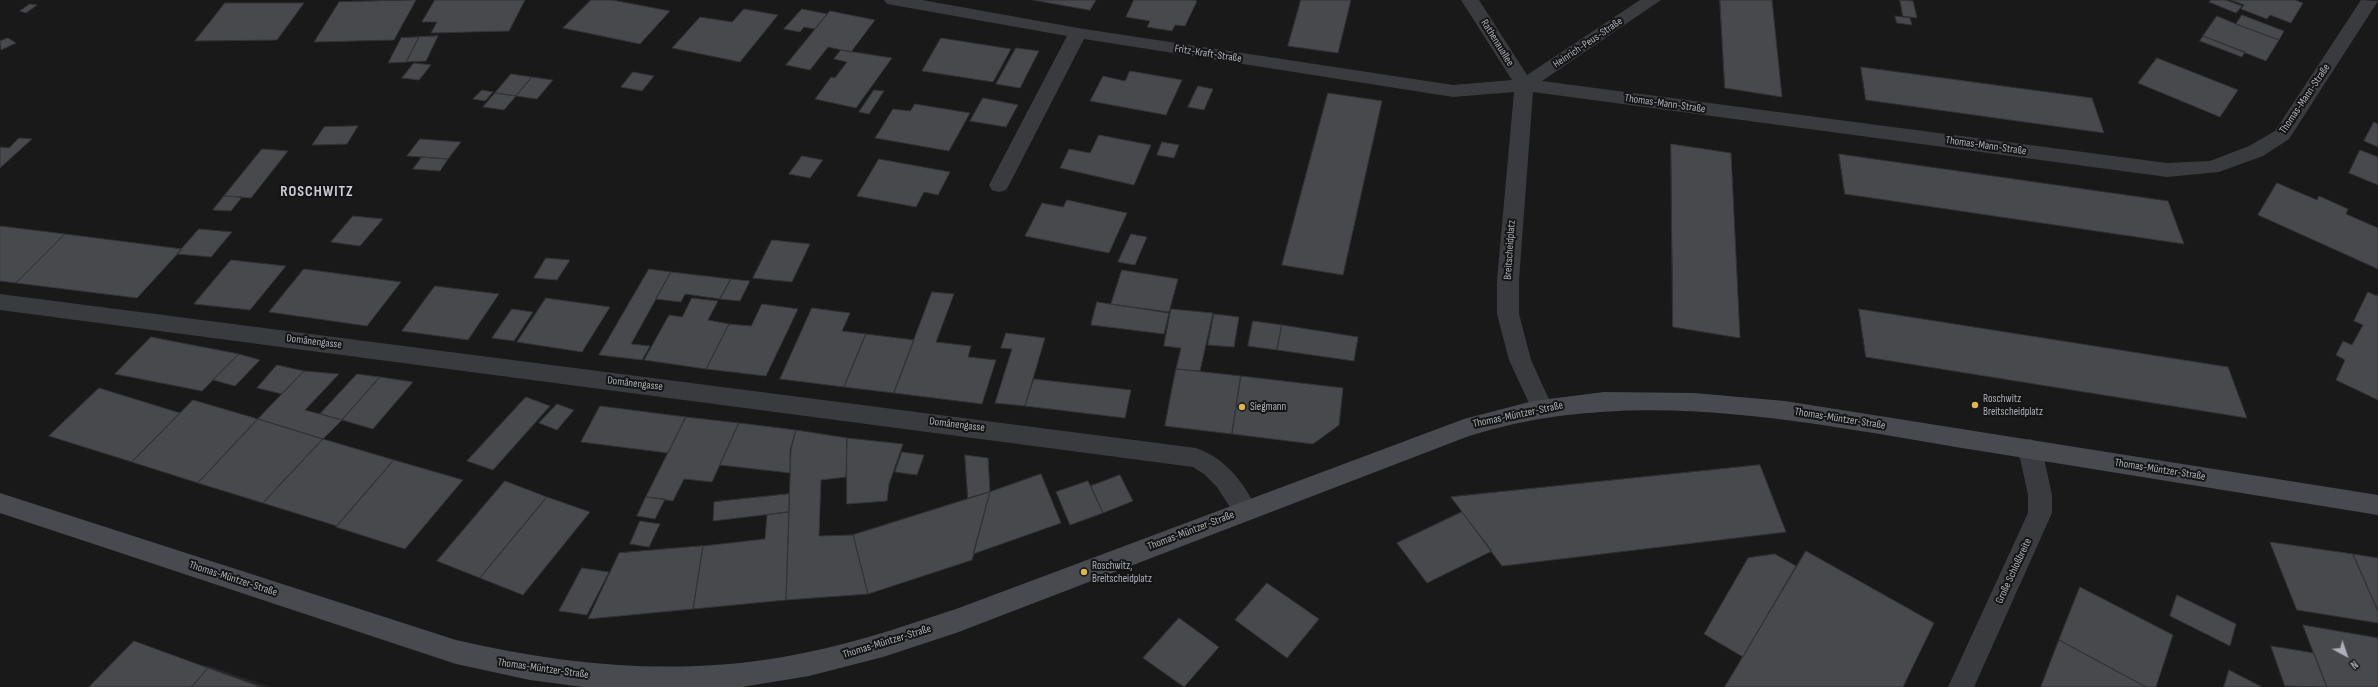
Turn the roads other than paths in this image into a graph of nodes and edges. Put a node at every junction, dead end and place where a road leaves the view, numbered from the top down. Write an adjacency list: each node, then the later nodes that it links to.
1 (893, 0): 5 (street, Fritz-Kraft-Straße)
2 (1470, 0): 6 (street, Rathenauallee)
3 (1652, 0): 6 (street, Heinrich-Peus-Straße)
4 (2370, 0): 6 (street, Thomas-Mann-Straße)
5 (1078, 33): 6 (street, Fritz-Kraft-Straße); 7 (street)
6 (1524, 86): 9 (street, Breitscheidplatz)
7 (999, 185)
8 (0, 302): 13 (street, Domänengasse)
9 (1542, 408): 10 (main road, Thomas-Müntzer-Straße); 13 (main road, Thomas-Müntzer-Straße)
10 (2030, 449): 12 (main road, Thomas-Müntzer-Straße); 15 (street, Große Schloßbreite)
11 (0, 503): 14 (main road, Thomas-Müntzer-Straße)
12 (2378, 505)
13 (1246, 511): 14 (main road, Thomas-Müntzer-Straße)
14 (705, 682)
15 (1961, 687)

